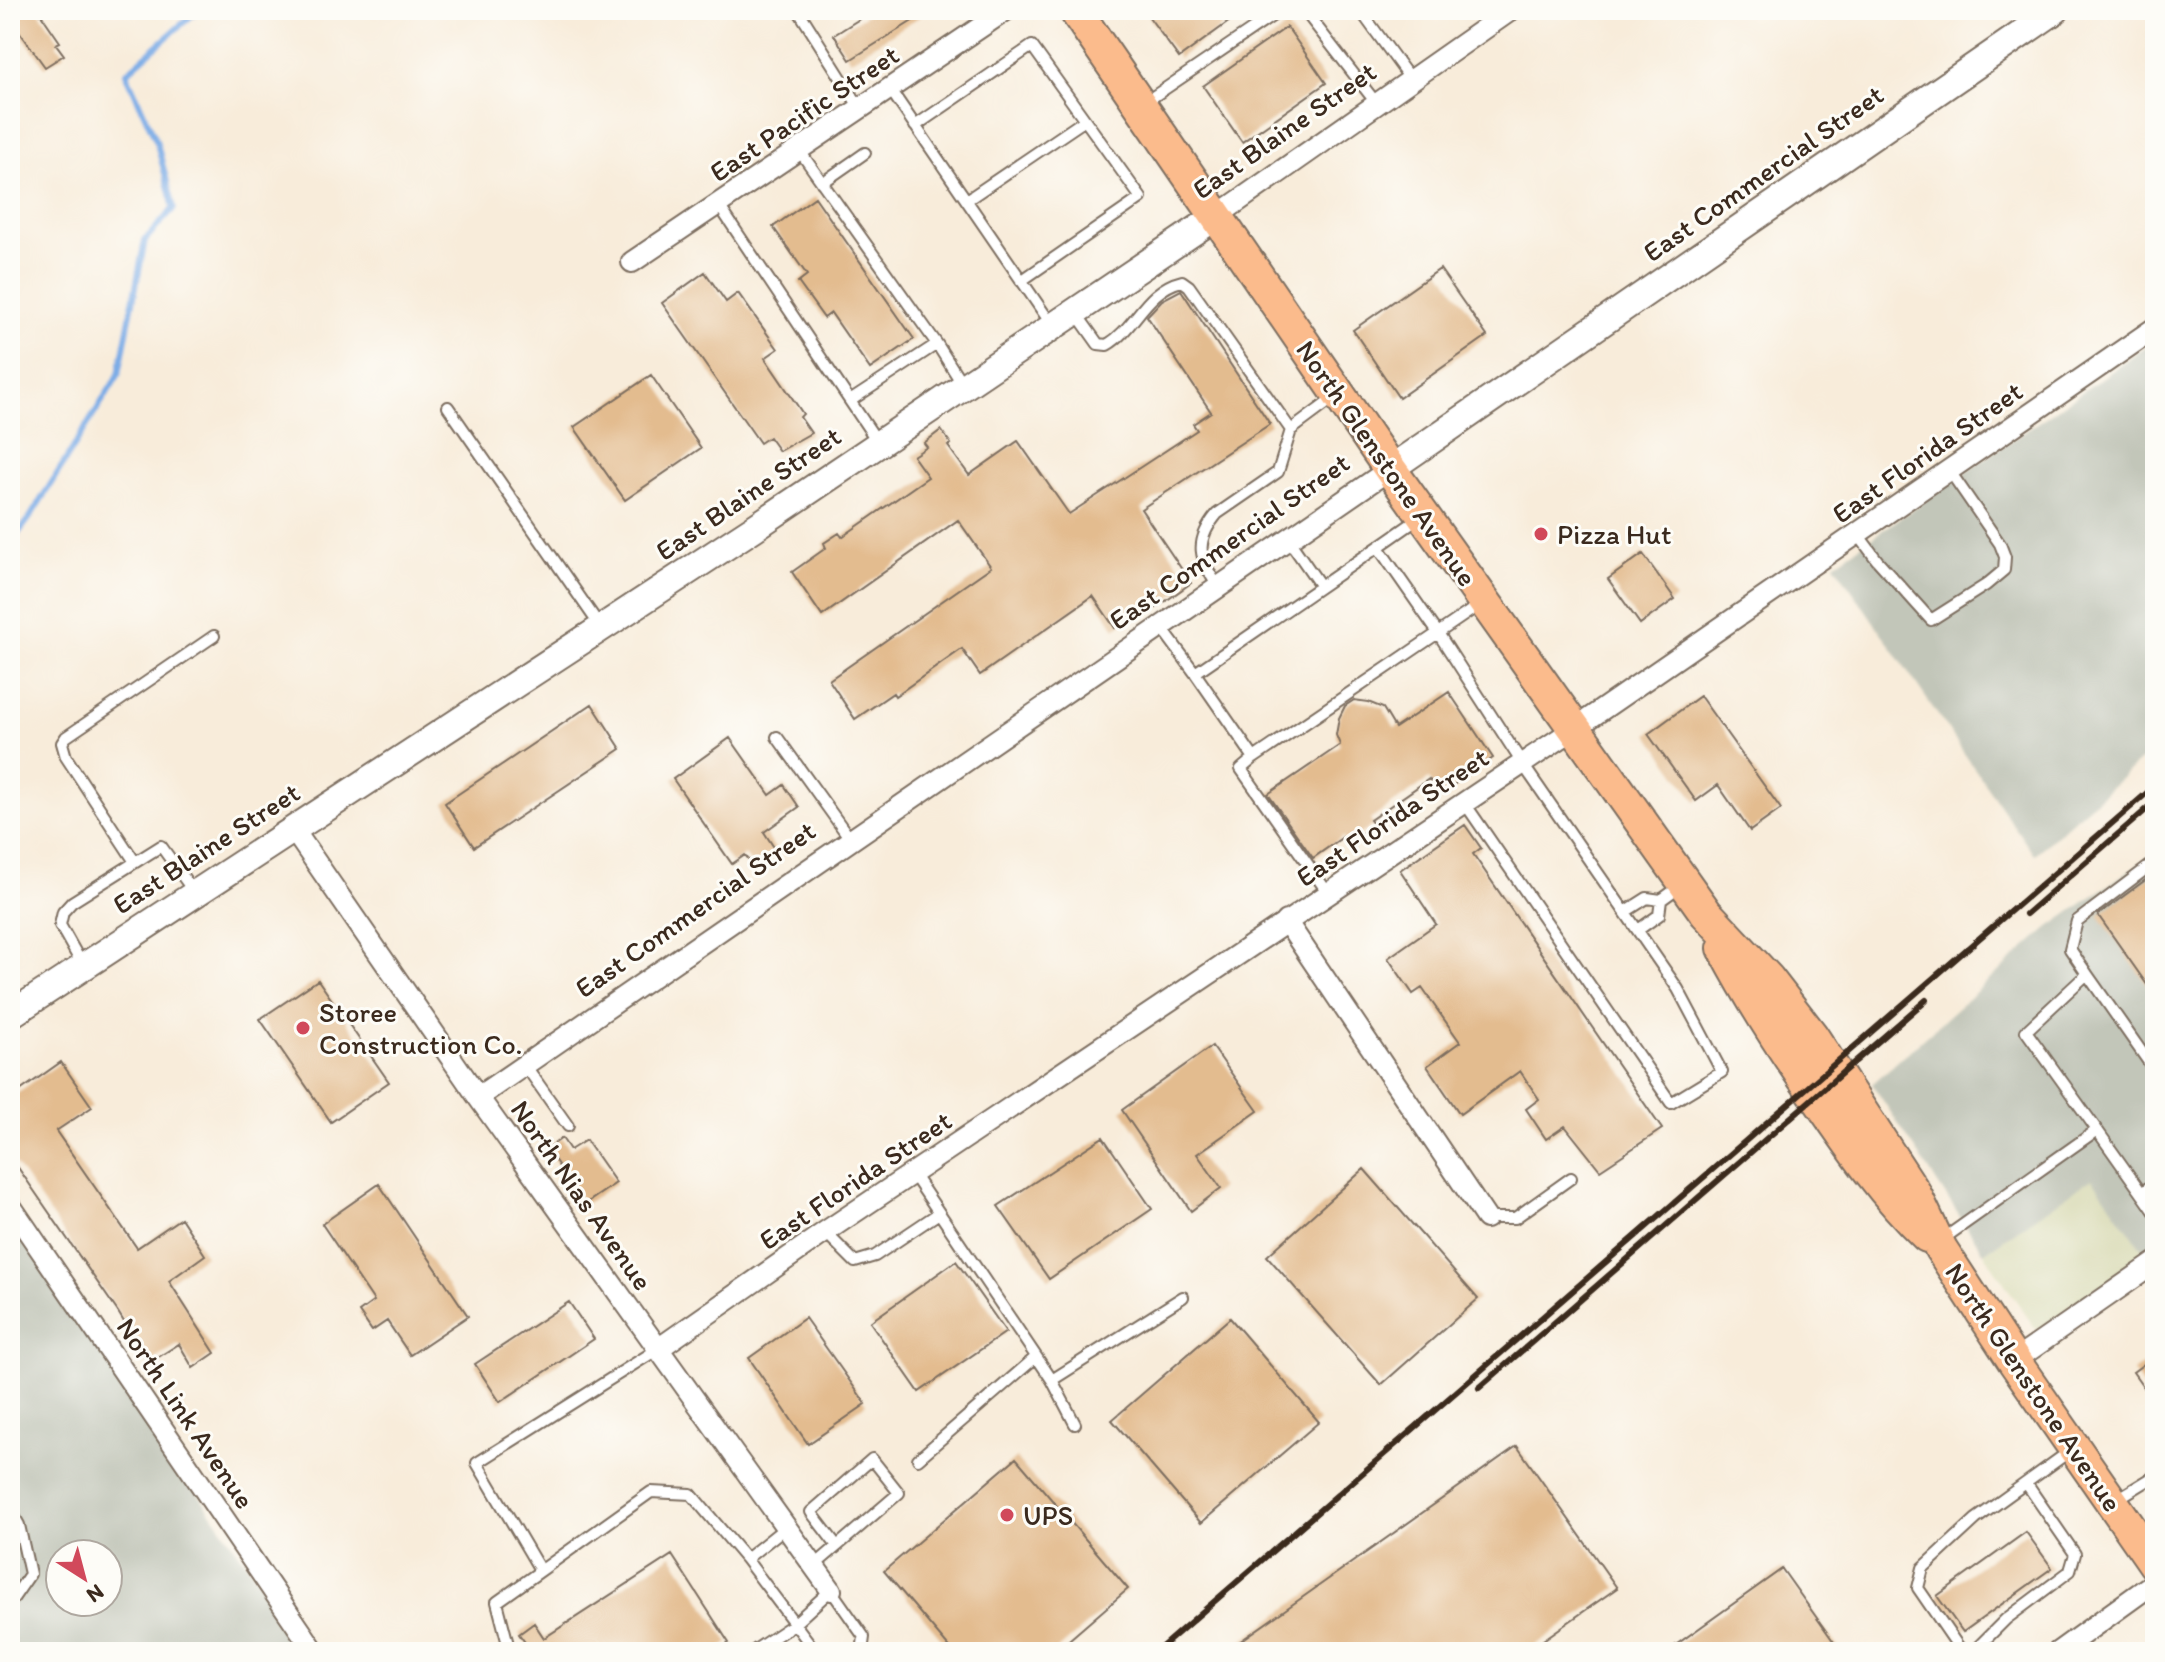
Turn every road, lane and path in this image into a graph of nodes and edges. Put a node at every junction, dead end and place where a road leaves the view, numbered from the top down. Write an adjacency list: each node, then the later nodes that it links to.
1 (805, 10): 13 (lane)
2 (1006, 10): 10 (street, East Pacific Street)
3 (1075, 10): 12 (main road, North Glenstone Avenue)
4 (1281, 10): 12 (lane)
5 (1304, 10): 11 (lane)
6 (1360, 10): 9 (lane)
7 (1511, 10): 9 (street, East Blaine Street)
8 (2056, 10): 34 (street, East Commercial Street)
9 (1411, 80): 11 (street, East Blaine Street)
10 (890, 89): 13 (street, East Pacific Street); 15 (lane)
11 (1377, 104): 21 (street, East Blaine Street)
12 (1141, 106): 21 (main road, North Glenstone Avenue)
13 (860, 108): 16 (street, East Pacific Street)
14 (1085, 120): 15 (lane); 19 (lane); 23 (lane)
15 (915, 126): 19 (lane)
16 (799, 150): 18 (lane); 20 (street, East Pacific Street)
17 (865, 153): 18 (lane)
18 (822, 183): 27 (lane)
19 (967, 200): 23 (lane)
20 (718, 204): 22 (street, East Pacific Street); 30 (lane)
21 (1217, 216): 24 (street, East Blaine Street); 29 (main road, North Glenstone Avenue)
22 (632, 262)
23 (1021, 281): 25 (lane)
24 (1075, 312): 25 (street, East Blaine Street); 32 (lane)
25 (1053, 327): 28 (street, East Blaine Street)
26 (2155, 328): 35 (street, East Florida Street)
27 (937, 344): 28 (lane); 30 (lane)
28 (964, 387): 33 (street, East Blaine Street)
29 (1339, 394): 32 (lane); 34 (main road, North Glenstone Avenue)
30 (850, 401): 33 (lane)
31 (448, 407): 44 (lane)
32 (1291, 430): 41 (lane)
33 (879, 444): 44 (street, East Blaine Street)
34 (1390, 469): 36 (main road, North Glenstone Avenue); 38 (street, East Commercial Street)
35 (1949, 470): 37 (street, East Florida Street); 37 (lane)
36 (1423, 516): 39 (lane); 42 (main road, North Glenstone Avenue)
37 (1857, 533): 48 (street, East Florida Street)
38 (1288, 539): 40 (lane); 41 (street, East Commercial Street)
39 (1378, 547): 40 (lane); 45 (lane)
40 (1320, 585): 47 (lane)
41 (1218, 587): 43 (street, East Commercial Street)
42 (1484, 602): 45 (lane); 48 (main road, North Glenstone Avenue)
43 (1161, 627): 47 (lane); 54 (street, East Commercial Street)
44 (602, 628): 53 (street, East Blaine Street)
45 (1438, 633): 50 (lane); 51 (lane)
46 (214, 636): 55 (lane)
47 (1195, 673): 50 (lane)
48 (1574, 729): 51 (street, East Florida Street); 57 (main road, North Glenstone Avenue)
49 (777, 737): 54 (lane)
50 (1254, 758): 59 (lane)
51 (1522, 763): 52 (street, East Florida Street); 60 (lane)
52 (1464, 802): 59 (street, East Florida Street); 62 (lane)
53 (293, 829): 58 (street, East Blaine Street); 68 (street, North Nias Avenue)
54 (851, 840): 66 (street, East Commercial Street)
55 (135, 862): 58 (lane); 63 (lane)
56 (2155, 862): 64 (lane)
57 (1672, 892): 60 (lane); 62 (lane); 80 (main road, North Glenstone Avenue)
58 (195, 893): 63 (street, East Blaine Street)
59 (1328, 893): 61 (street, East Florida Street)
60 (1625, 912): 62 (lane)
61 (1286, 921): 71 (street, East Florida Street); 78 (street)
62 (1638, 930)
63 (84, 967): 65 (street, East Blaine Street)
64 (2087, 974): 67 (lane); 70 (lane)
65 (10, 1015)
66 (525, 1065): 68 (street, East Commercial Street); 69 (lane)
67 (2155, 1071)
68 (478, 1097): 83 (street, North Nias Avenue)
69 (568, 1126)
70 (2097, 1130): 74 (lane); 80 (lane)
71 (913, 1174): 77 (lane); 79 (street, East Florida Street)
72 (1571, 1178): 78 (lane)
73 (2155, 1182): 74 (lane)
74 (2142, 1193): 76 (lane)
75 (10, 1205): 105 (street, North Link Avenue)
76 (2155, 1212)
77 (939, 1213): 79 (lane); 84 (lane)
78 (1486, 1218)
79 (825, 1232): 83 (street, East Florida Street)
80 (1940, 1246): 85 (main road, North Glenstone Avenue)
81 (2155, 1263): 85 (street)
82 (1183, 1297): 86 (lane)
83 (658, 1349): 94 (street, North Nias Avenue); 99 (lane)
84 (1036, 1357): 86 (lane); 89 (lane)
85 (2014, 1361): 88 (main road, North Glenstone Avenue)
86 (1052, 1380): 87 (lane)
87 (1075, 1424)
88 (2075, 1448): 91 (lane); 92 (main road, North Glenstone Avenue)
89 (918, 1459)
90 (2155, 1476): 92 (lane)
91 (2026, 1483): 110 (lane); 111 (lane)
92 (2113, 1502): 96 (main road, North Glenstone Avenue)
93 (10, 1509): 102 (lane)
94 (786, 1527): 97 (lane); 98 (street, North Nias Avenue)
95 (837, 1546): 95 (lane); 98 (lane)
96 (2151, 1551)
97 (746, 1559): 99 (lane); 103 (lane)
98 (814, 1566): 101 (street, North Nias Avenue)
99 (540, 1570): 106 (lane)
100 (2155, 1582): 104 (street)
101 (831, 1590): 103 (lane); 109 (lane)
102 (10, 1603)
103 (794, 1624): 107 (lane); 108 (lane)
104 (2065, 1650)
105 (315, 1652)
106 (510, 1652)
107 (752, 1652)
108 (816, 1652)
109 (862, 1652)
110 (1962, 1652)
111 (1973, 1652)

